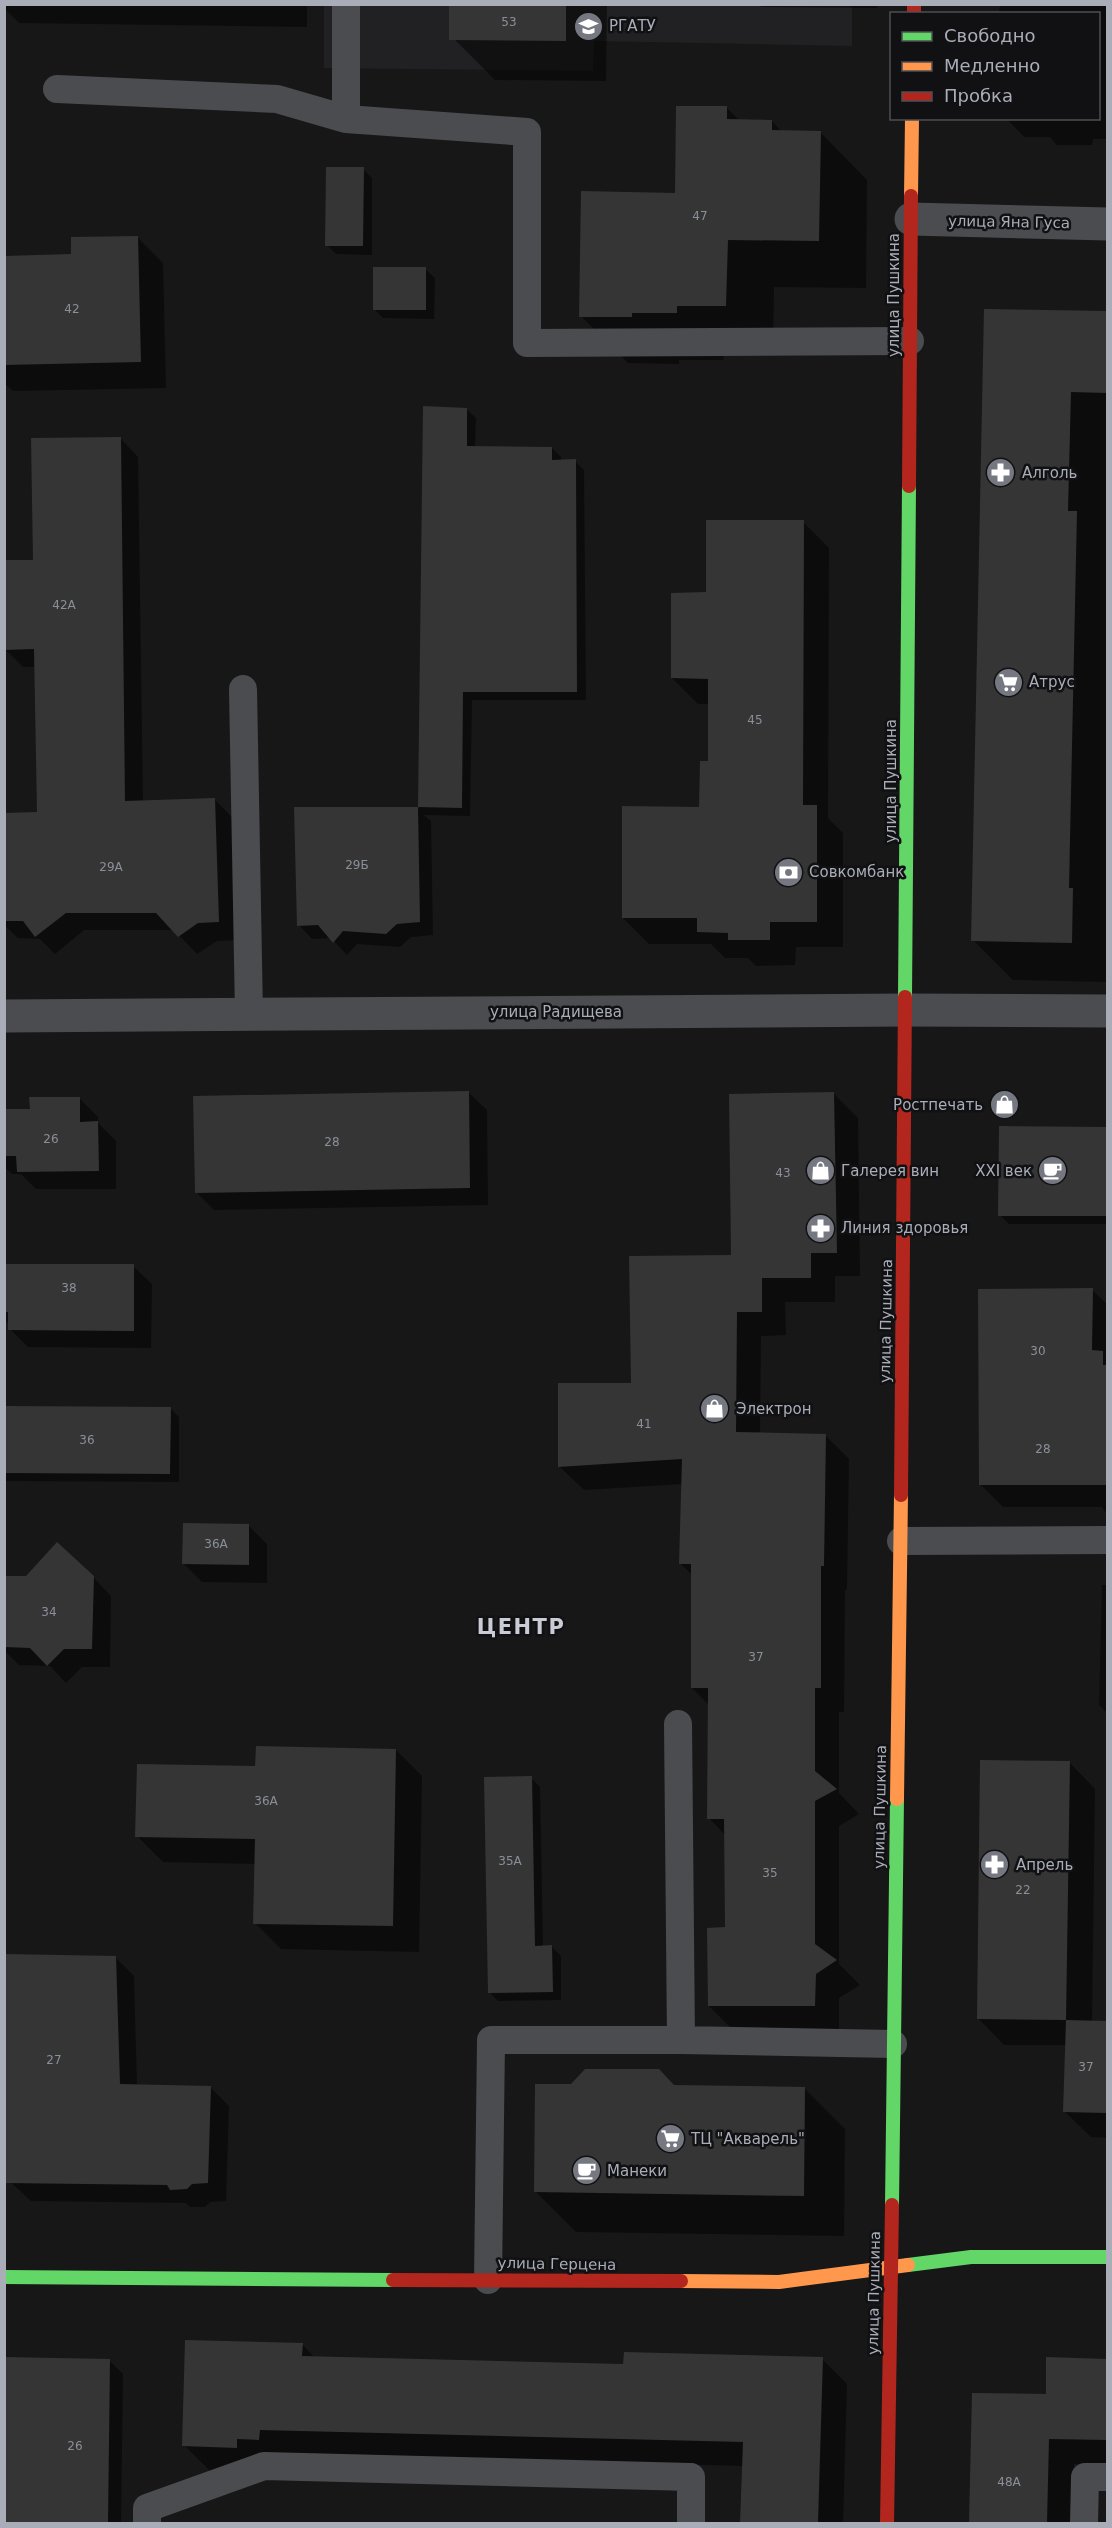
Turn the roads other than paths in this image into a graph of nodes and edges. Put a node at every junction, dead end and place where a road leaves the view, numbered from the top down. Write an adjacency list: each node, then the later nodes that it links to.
1 (346, 4): 3 (lane)
2 (57, 89): 3 (lane)
3 (346, 119): 7 (lane)
4 (912, 120): 5 (street, улица Пушкина)
5 (911, 219): 6 (street, улица Яна Гуса); 7 (street, улица Пушкина)
6 (1107, 224)
7 (910, 340): 9 (street, улица Пушкина)
8 (243, 688): 11 (lane)
9 (906, 1010): 10 (street, улица Радищева); 11 (street, улица Радищева); 14 (street, улица Пушкина)
10 (1107, 1011)
11 (249, 1014): 12 (street, улица Радищева)
12 (4, 1016)
13 (1107, 1540): 14 (lane)
14 (901, 1541): 17 (street, улица Пушкина)
15 (678, 1724): 16 (lane)
16 (681, 2040): 17 (lane); 21 (lane)
17 (893, 2044): 19 (street, улица Пушкина)
18 (1107, 2257): 19 (street, улица Герцена)
19 (891, 2267): 21 (street, улица Герцена); 25 (street, улица Пушкина)
20 (4, 2277): 21 (street, улица Герцена)
21 (489, 2280)
22 (1107, 2477): 26 (lane)
23 (147, 2523): 24 (lane)
24 (691, 2523)
25 (887, 2523)
26 (1084, 2523)

